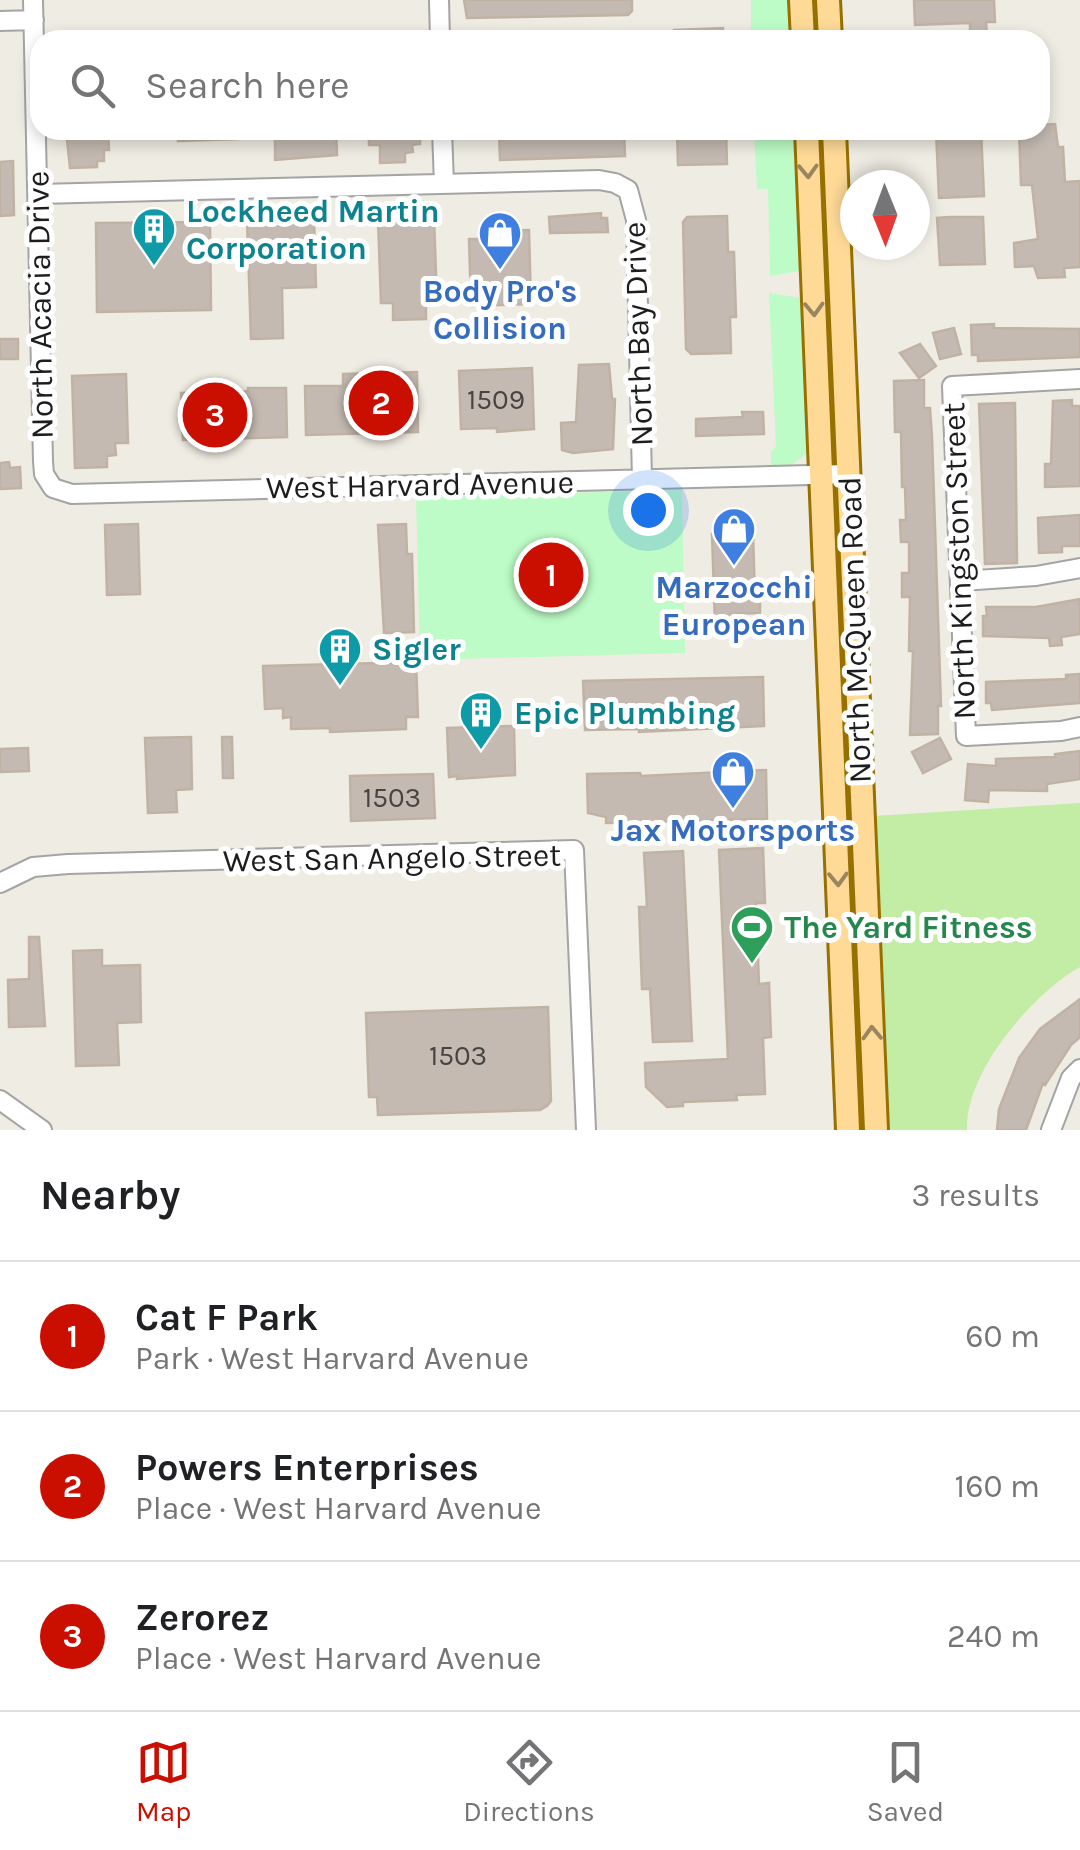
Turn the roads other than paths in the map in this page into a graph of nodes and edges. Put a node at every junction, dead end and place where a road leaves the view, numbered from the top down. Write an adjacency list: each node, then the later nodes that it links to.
1 (33, 0): 5 (street, North Acacia Drive)
2 (439, 0): 8 (street)
3 (801, 0): 9 (main road)
4 (828, 0): 10 (main road)
5 (34, 20): 6 (street); 7 (street, North Acacia Drive)
6 (0, 21)
7 (34, 30)
8 (440, 30)
9 (802, 30)
10 (830, 30)
11 (37, 140): 16 (street, North Acacia Drive)
12 (442, 140): 15 (street)
13 (807, 140): 18 (main road, North McQueen Road, one-way to 18)
14 (834, 140): 17 (main road, North McQueen Road)
15 (444, 184): 16 (street); 22 (street, North Bay Drive)
16 (39, 194): 23 (street, North Acacia Drive)
17 (838, 211): 18 (main road); 20 (main road, North McQueen Road)
18 (810, 212): 21 (main road, North McQueen Road, one-way to 21)
19 (1080, 379): 25 (street, North Kingston Street)
20 (848, 474): 21 (street, West Harvard Avenue); 33 (main road, North McQueen Road, one-way to 20)
21 (821, 475): 22 (street, West Harvard Avenue); 32 (main road, North McQueen Road, one-way to 32)
22 (642, 480): 23 (street, West Harvard Avenue)
23 (53, 488)
24 (1080, 568): 25 (street)
25 (962, 581): 26 (street, North Kingston Street)
26 (1080, 727)
27 (0, 883): 31 (street, West San Angelo Street)
28 (1077, 1076): 34 (street)
29 (0, 1100): 30 (street)
30 (42, 1130)
31 (586, 1130)
32 (848, 1130)
33 (876, 1130)
34 (1051, 1130)

